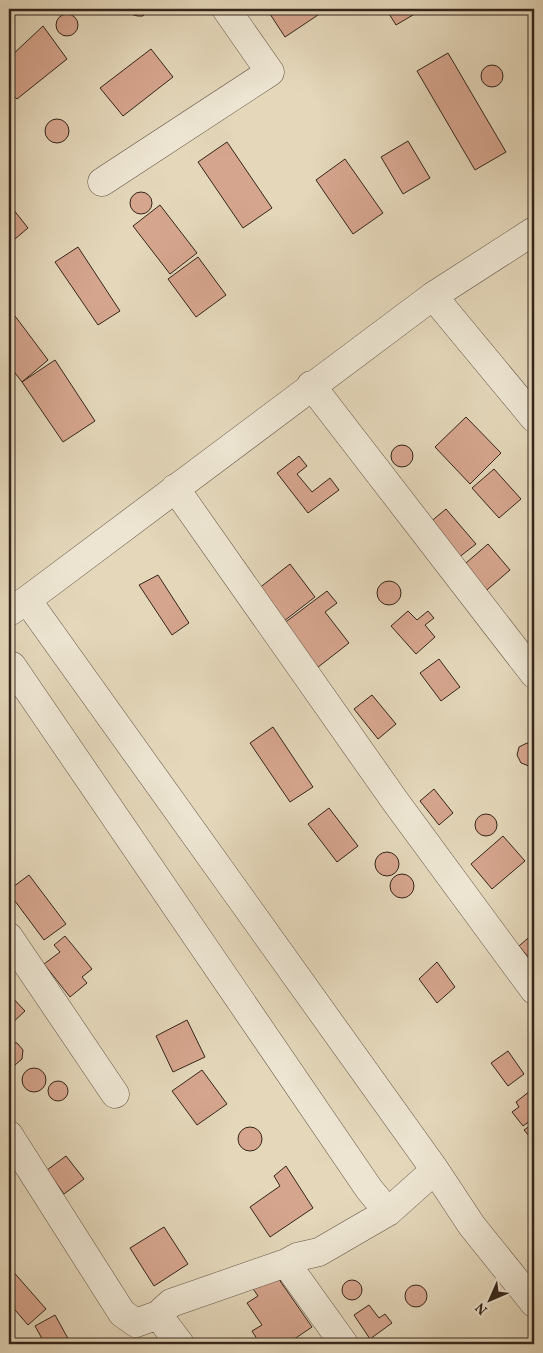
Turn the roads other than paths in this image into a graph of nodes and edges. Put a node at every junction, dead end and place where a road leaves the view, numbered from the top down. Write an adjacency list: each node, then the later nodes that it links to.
1 (226, 9): 2 (street)
2 (102, 182)
3 (534, 231): 4 (street)
4 (433, 296): 5 (street); 6 (street)
5 (311, 386): 7 (street); 10 (street)
6 (534, 418)
7 (175, 488): 8 (street); 12 (street)
8 (18, 606): 15 (street)
9 (9, 668): 16 (street)
10 (534, 674)
11 (9, 937): 13 (street)
12 (534, 990)
13 (115, 1094)
14 (9, 1134): 19 (street)
15 (435, 1170): 16 (street); 18 (street)
16 (388, 1212): 17 (street)
17 (286, 1264): 19 (street); 21 (street)
18 (534, 1303)
19 (158, 1314): 20 (street)
20 (180, 1344)
21 (344, 1344)

